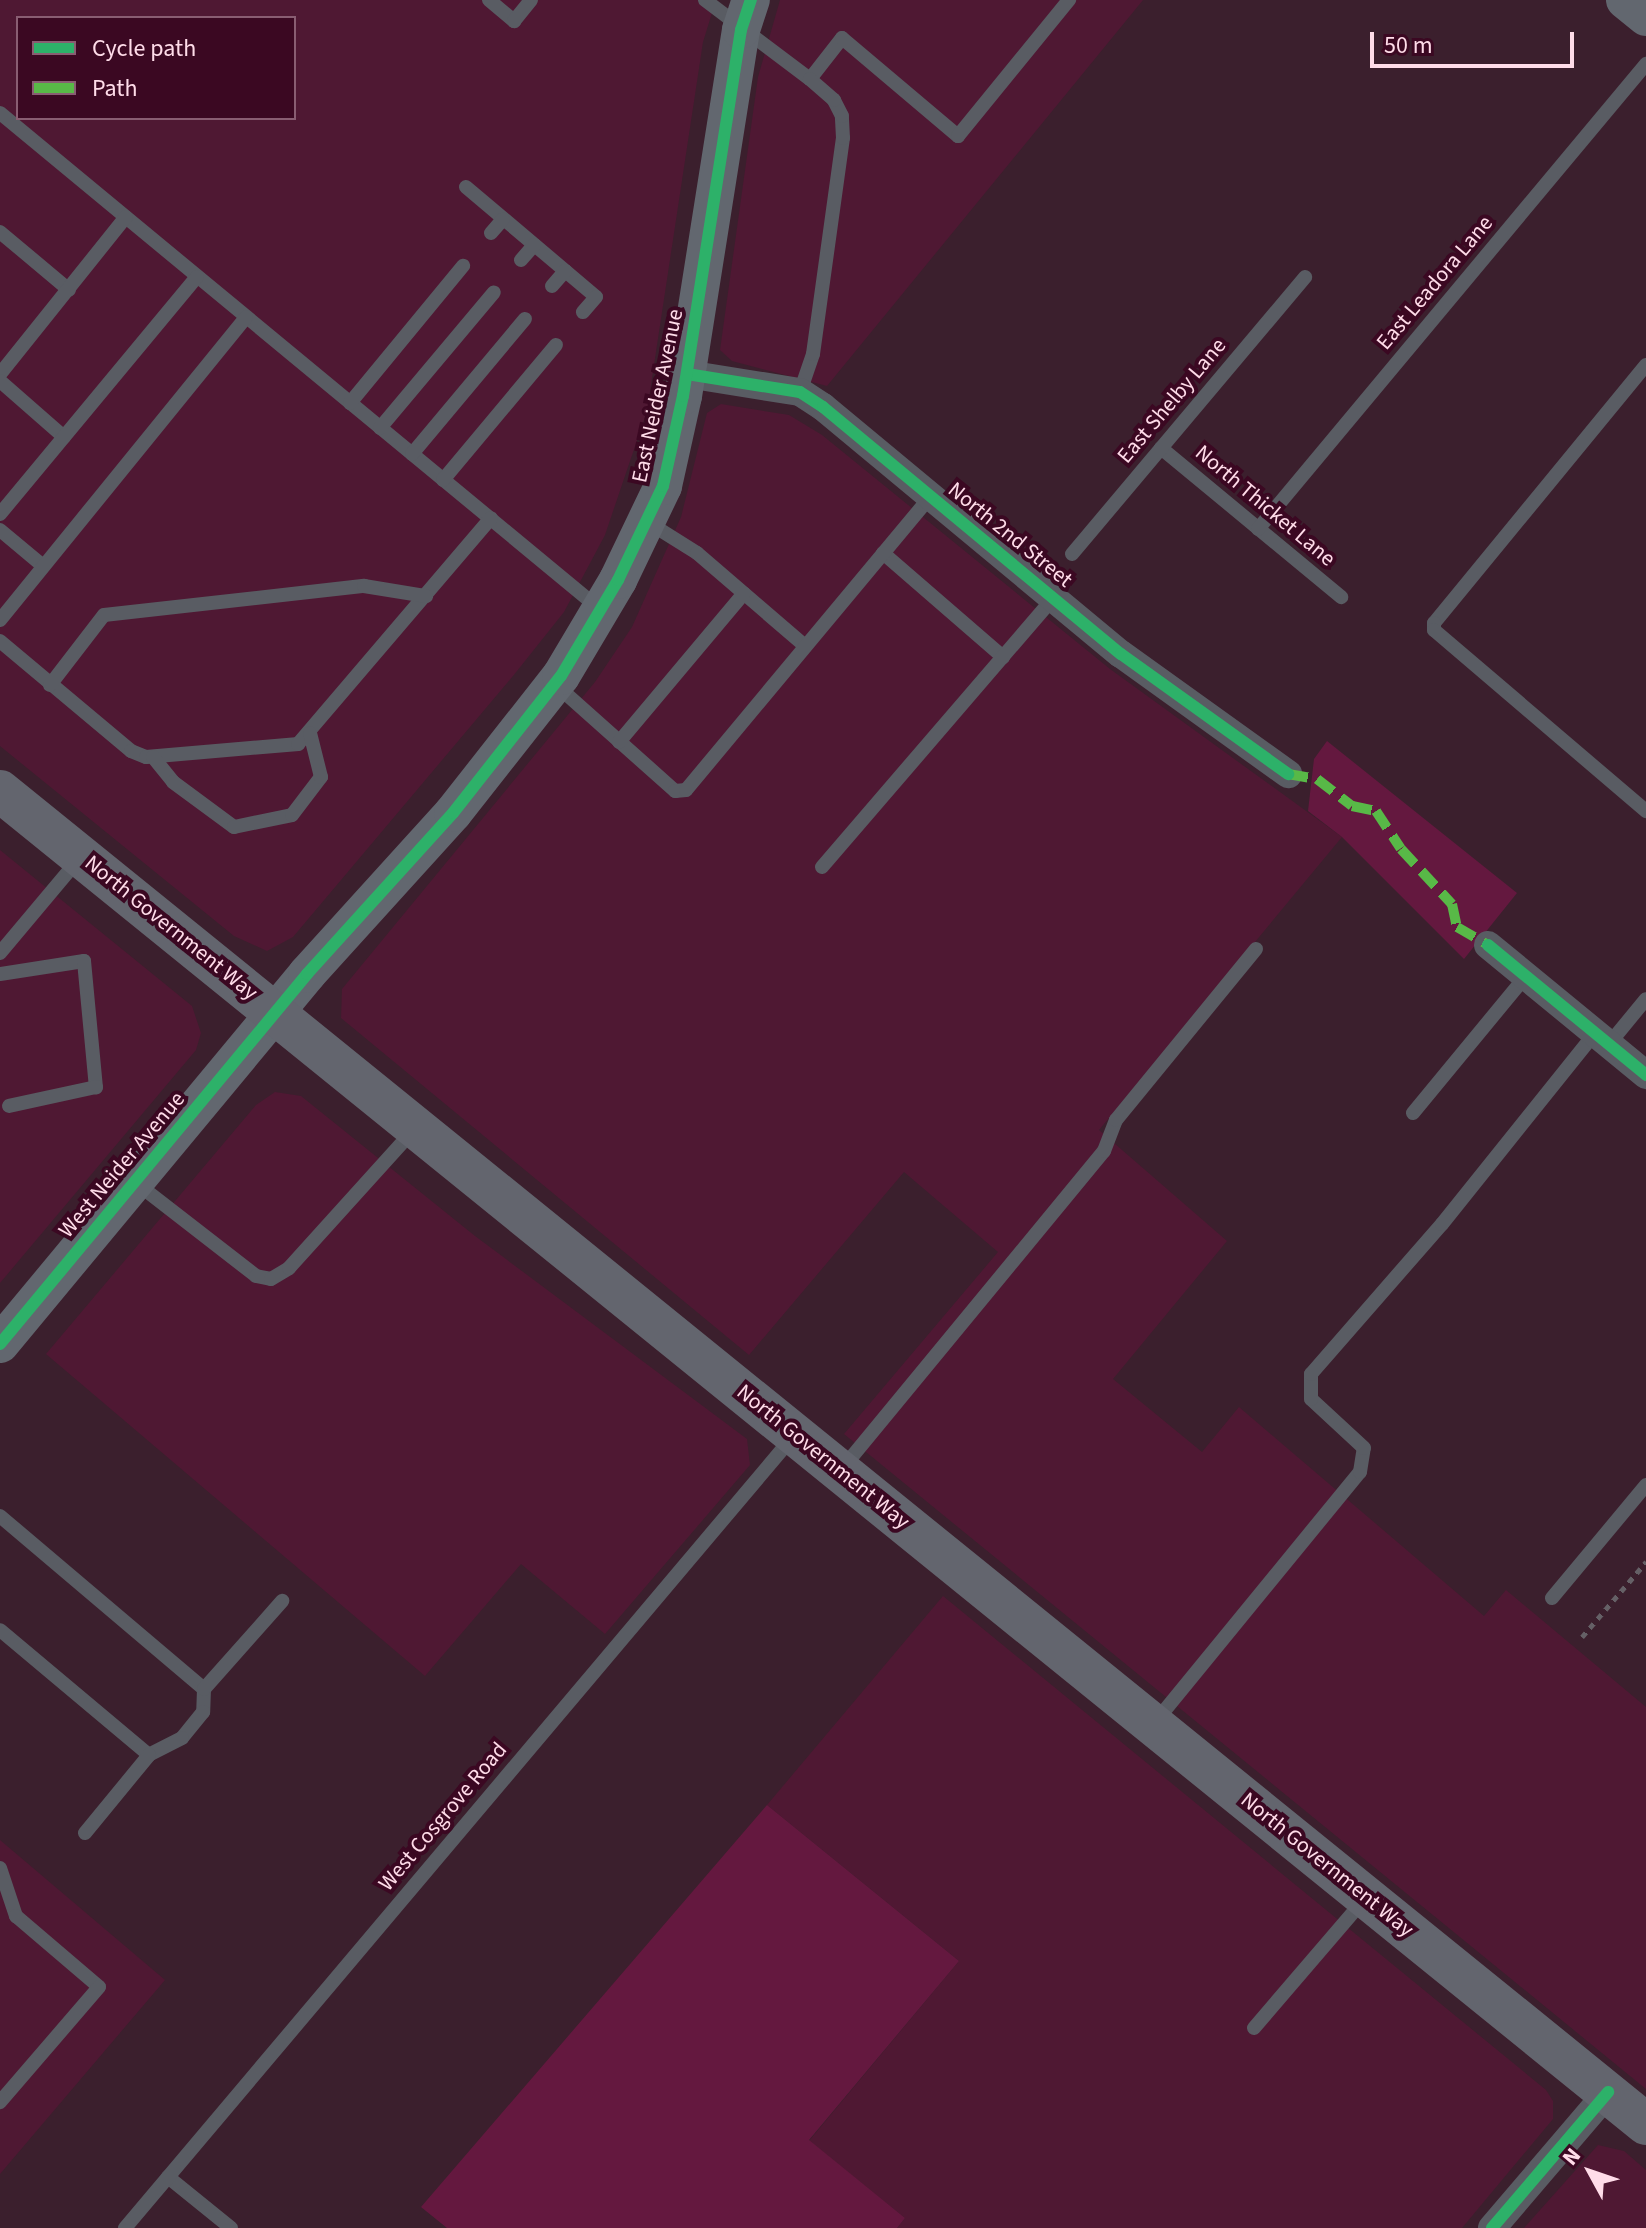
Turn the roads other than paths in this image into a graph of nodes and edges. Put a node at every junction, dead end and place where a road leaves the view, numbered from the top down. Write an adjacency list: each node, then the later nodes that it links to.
1 (489, 0): 2 (lane)
2 (531, 0)
3 (705, 0): 6 (lane)
4 (1069, 0): 9 (lane)
5 (1625, 0): 7 (main road)
6 (746, 15): 9 (lane); 31 (main road, East Neider Avenue)
7 (1646, 17)
8 (1646, 64): 44 (lane, East Leadora Lane)
9 (810, 79): 33 (lane)
10 (0, 113): 12 (lane)
11 (466, 187): 13 (lane)
12 (126, 217): 20 (lane); 23 (lane)
13 (503, 219): 15 (lane); 16 (lane)
14 (0, 232): 23 (lane)
15 (491, 233)
16 (534, 245): 17 (lane); 19 (lane)
17 (521, 260)
18 (463, 266): 34 (lane)
19 (565, 271): 22 (lane); 25 (lane)
20 (197, 277): 26 (lane); 36 (lane)
21 (1305, 277): 37 (lane, East Shelby Lane)
22 (552, 286)
23 (69, 290): 30 (lane)
24 (494, 292): 35 (lane)
25 (583, 312)
26 (246, 317): 34 (lane); 48 (lane)
27 (525, 319): 38 (lane)
28 (556, 345): 39 (lane)
29 (1646, 365): 65 (lane)
30 (0, 374)
31 (687, 374): 33 (street, North 2nd Street); 43 (main road, East Neider Avenue)
32 (0, 381): 36 (lane)
33 (800, 392): 40 (street, North 2nd Street)
34 (350, 403): 35 (lane)
35 (380, 428): 38 (lane)
36 (64, 437): 41 (lane)
37 (1161, 448): 44 (lane, North Thicket Lane); 47 (lane, East Shelby Lane)
38 (412, 454): 39 (lane)
39 (443, 480): 42 (lane)
40 (931, 496): 46 (lane); 51 (street, North 2nd Street)
41 (0, 514)
42 (491, 518): 50 (lane); 53 (lane)
43 (646, 521): 49 (lane); 53 (main road, East Neider Avenue)
44 (1258, 529): 52 (lane, North Thicket Lane)
45 (0, 530): 48 (lane)
46 (883, 553): 56 (lane); 57 (lane)
47 (1072, 554)
48 (43, 566): 54 (lane)
49 (744, 593): 56 (lane); 61 (lane)
50 (426, 596): 59 (lane); 60 (lane)
51 (1054, 597): 57 (lane); 63 (street, North 2nd Street)
52 (1341, 597)
53 (601, 610): 58 (main road, East Neider Avenue)
54 (0, 620)
55 (0, 641): 59 (lane)
56 (805, 646): 61 (lane)
57 (1003, 657): 67 (lane)
58 (554, 684): 61 (lane); 74 (main road, East Neider Avenue)
59 (50, 685): 62 (lane)
60 (310, 733): 62 (lane); 62 (lane)
61 (619, 742)
62 (153, 757)
63 (1288, 774)
64 (0, 791): 66 (main road, North Government Way)
65 (1646, 811)
66 (81, 857): 70 (lane); 74 (main road, North Government Way)
67 (822, 867)
68 (1488, 945): 72 (street)
69 (1256, 949): 83 (lane)
70 (0, 953)
71 (0, 974): 77 (lane)
72 (1526, 976): 75 (street); 78 (lane)
73 (1646, 999): 75 (lane)
74 (276, 1012): 79 (main road, North Government Way); 80 (main road, West Neider Avenue)
75 (1602, 1039): 76 (street); 90 (lane)
76 (1646, 1075)
77 (9, 1106)
78 (1413, 1113)
79 (416, 1127): 80 (lane); 82 (main road, North Government Way)
80 (135, 1182): 81 (main road, West Neider Avenue)
81 (0, 1344)
82 (795, 1434): 83 (main road, North Government Way); 99 (lane, West Cosgrove Road)
83 (840, 1471): 90 (main road, North Government Way)
84 (1646, 1485): 86 (lane)
85 (0, 1516): 89 (lane)
86 (1552, 1598)
87 (282, 1601): 89 (lane)
88 (0, 1630): 91 (lane)
89 (204, 1689): 91 (lane)
90 (1153, 1724): 94 (main road, North Government Way)
91 (149, 1755): 92 (lane)
92 (85, 1833)
93 (0, 1868): 97 (lane)
94 (1366, 1897): 95 (lane); 96 (main road, North Government Way)
95 (1254, 2028)
96 (1608, 2092): 98 (main road, North Government Way); 102 (street)
97 (0, 2102)
98 (1646, 2124)
99 (168, 2177): 100 (lane, West Cosgrove Road); 101 (lane)
100 (125, 2228)
101 (231, 2228)
102 (1492, 2228)

